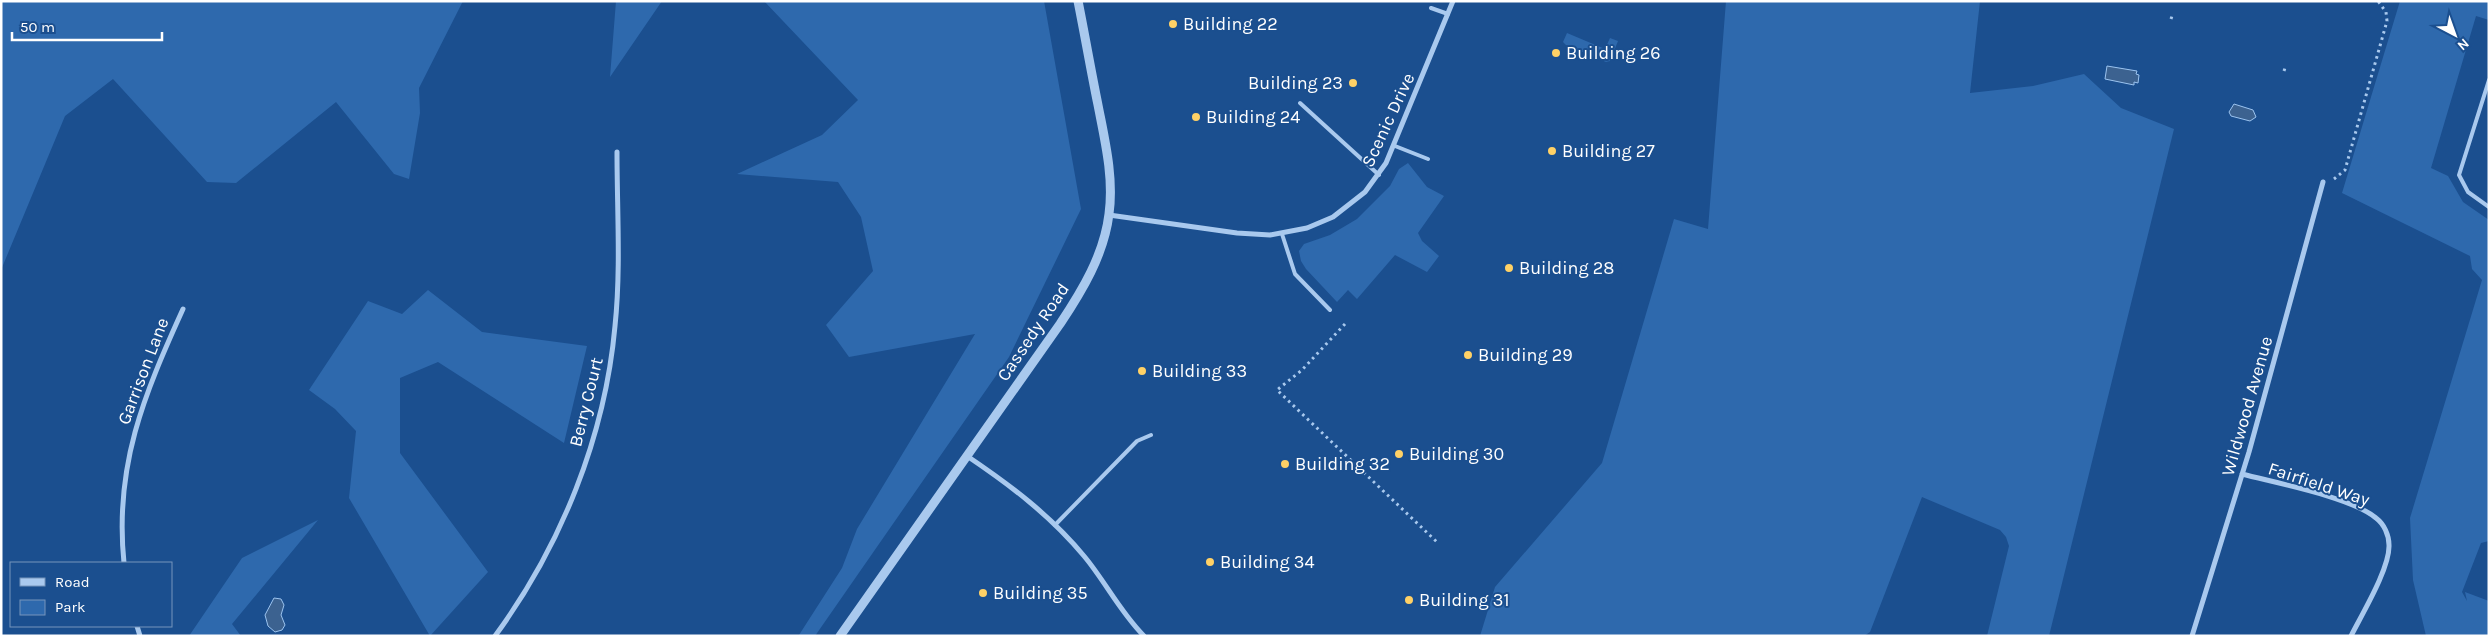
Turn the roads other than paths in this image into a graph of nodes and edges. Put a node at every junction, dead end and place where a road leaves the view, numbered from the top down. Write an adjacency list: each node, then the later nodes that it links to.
1 (1078, 1): 13 (street, Cassedy Road)
2 (1453, 1): 4 (street, Scenic Drive)
3 (1431, 8): 4 (lane)
4 (1448, 14): 7 (street, Scenic Drive)
5 (2489, 80): 12 (lane)
6 (1300, 103): 10 (lane)
7 (1395, 146): 9 (lane); 10 (street, Scenic Drive)
8 (617, 152): 22 (street, Berry Court)
9 (1428, 159)
10 (1379, 175): 14 (street, Scenic Drive)
11 (2323, 182): 19 (street, Wildwood Avenue)
12 (2489, 207)
13 (1109, 215): 14 (street, Scenic Drive); 18 (street, Cassedy Road)
14 (1282, 234): 16 (lane)
15 (183, 309): 21 (street, Garrison Lane)
16 (1330, 310)
17 (1151, 435): 20 (lane)
18 (967, 456): 20 (street); 23 (street, Cassedy Road)
19 (2242, 474): 25 (street, Wildwood Avenue); 26 (street, Fairfield Way)
20 (1055, 525): 24 (street)
21 (124, 562)
22 (495, 636)
23 (840, 636)
24 (1144, 636)
25 (2192, 636)
26 (2351, 636)

